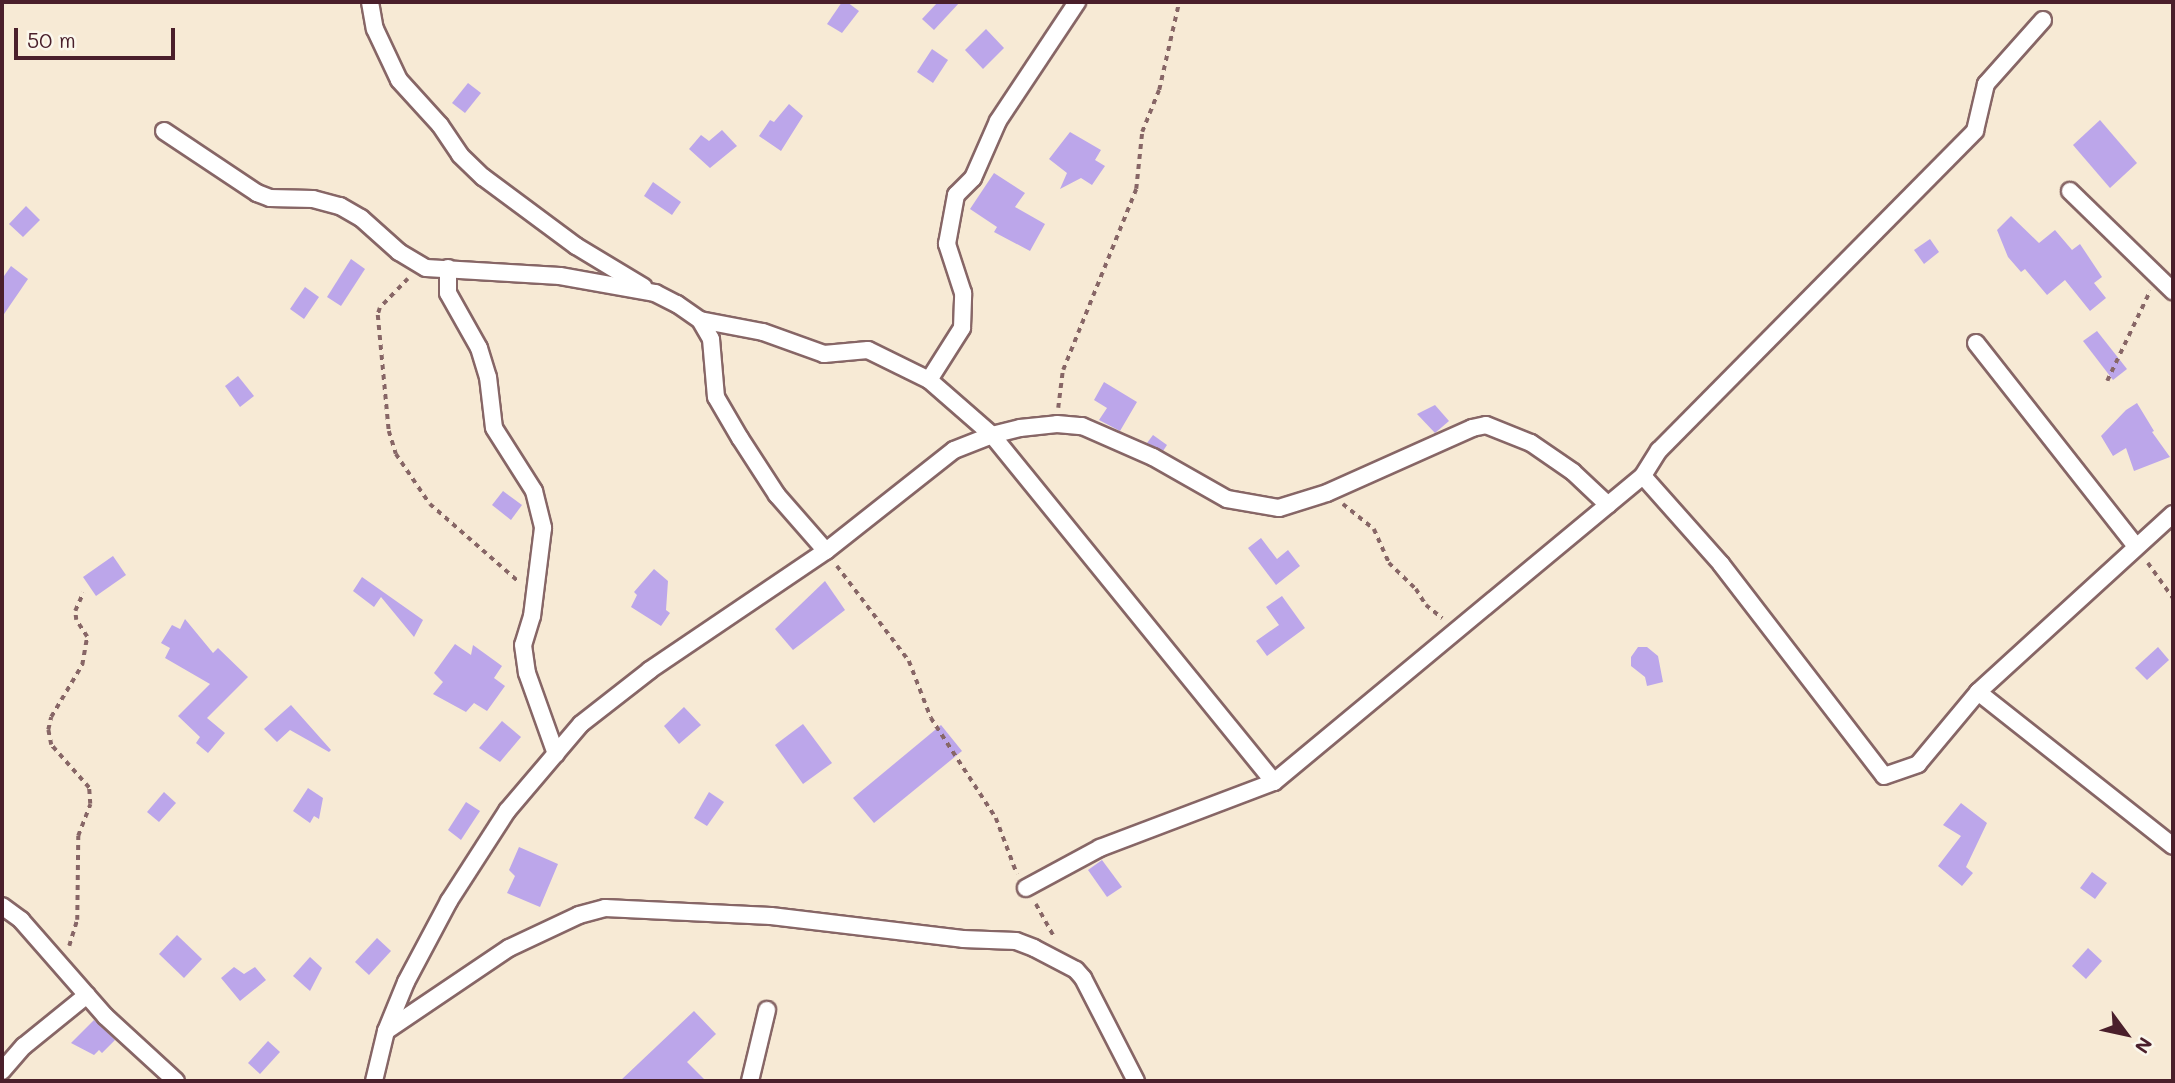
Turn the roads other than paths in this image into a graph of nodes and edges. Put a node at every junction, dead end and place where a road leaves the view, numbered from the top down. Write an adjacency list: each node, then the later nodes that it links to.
1 (370, 2): 8 (street)
2 (1077, 2): 11 (street)
3 (2043, 20): 13 (street)
4 (164, 131): 6 (street)
5 (2070, 191): 7 (street)
6 (448, 268): 8 (street); 19 (street)
7 (2173, 291)
8 (655, 293): 9 (street)
9 (700, 320): 11 (street); 17 (street)
10 (1976, 343): 16 (street)
11 (929, 380): 12 (street)
12 (992, 435): 14 (street); 17 (street); 20 (street)
13 (1643, 476): 14 (street); 18 (street)
14 (1608, 505): 20 (street)
15 (2173, 514): 16 (street)
16 (2136, 547): 18 (street)
17 (825, 551): 19 (street)
18 (1978, 692): 21 (street)
19 (556, 754): 26 (street)
20 (1275, 782): 22 (street)
21 (2173, 846)
22 (1026, 888)
23 (2, 906): 24 (street)
24 (87, 995): 27 (street); 28 (street)
25 (767, 1010): 30 (street)
26 (386, 1031): 29 (street); 31 (street)
27 (2, 1071)
28 (176, 1081)
29 (374, 1081)
30 (750, 1081)
31 (1136, 1081)

